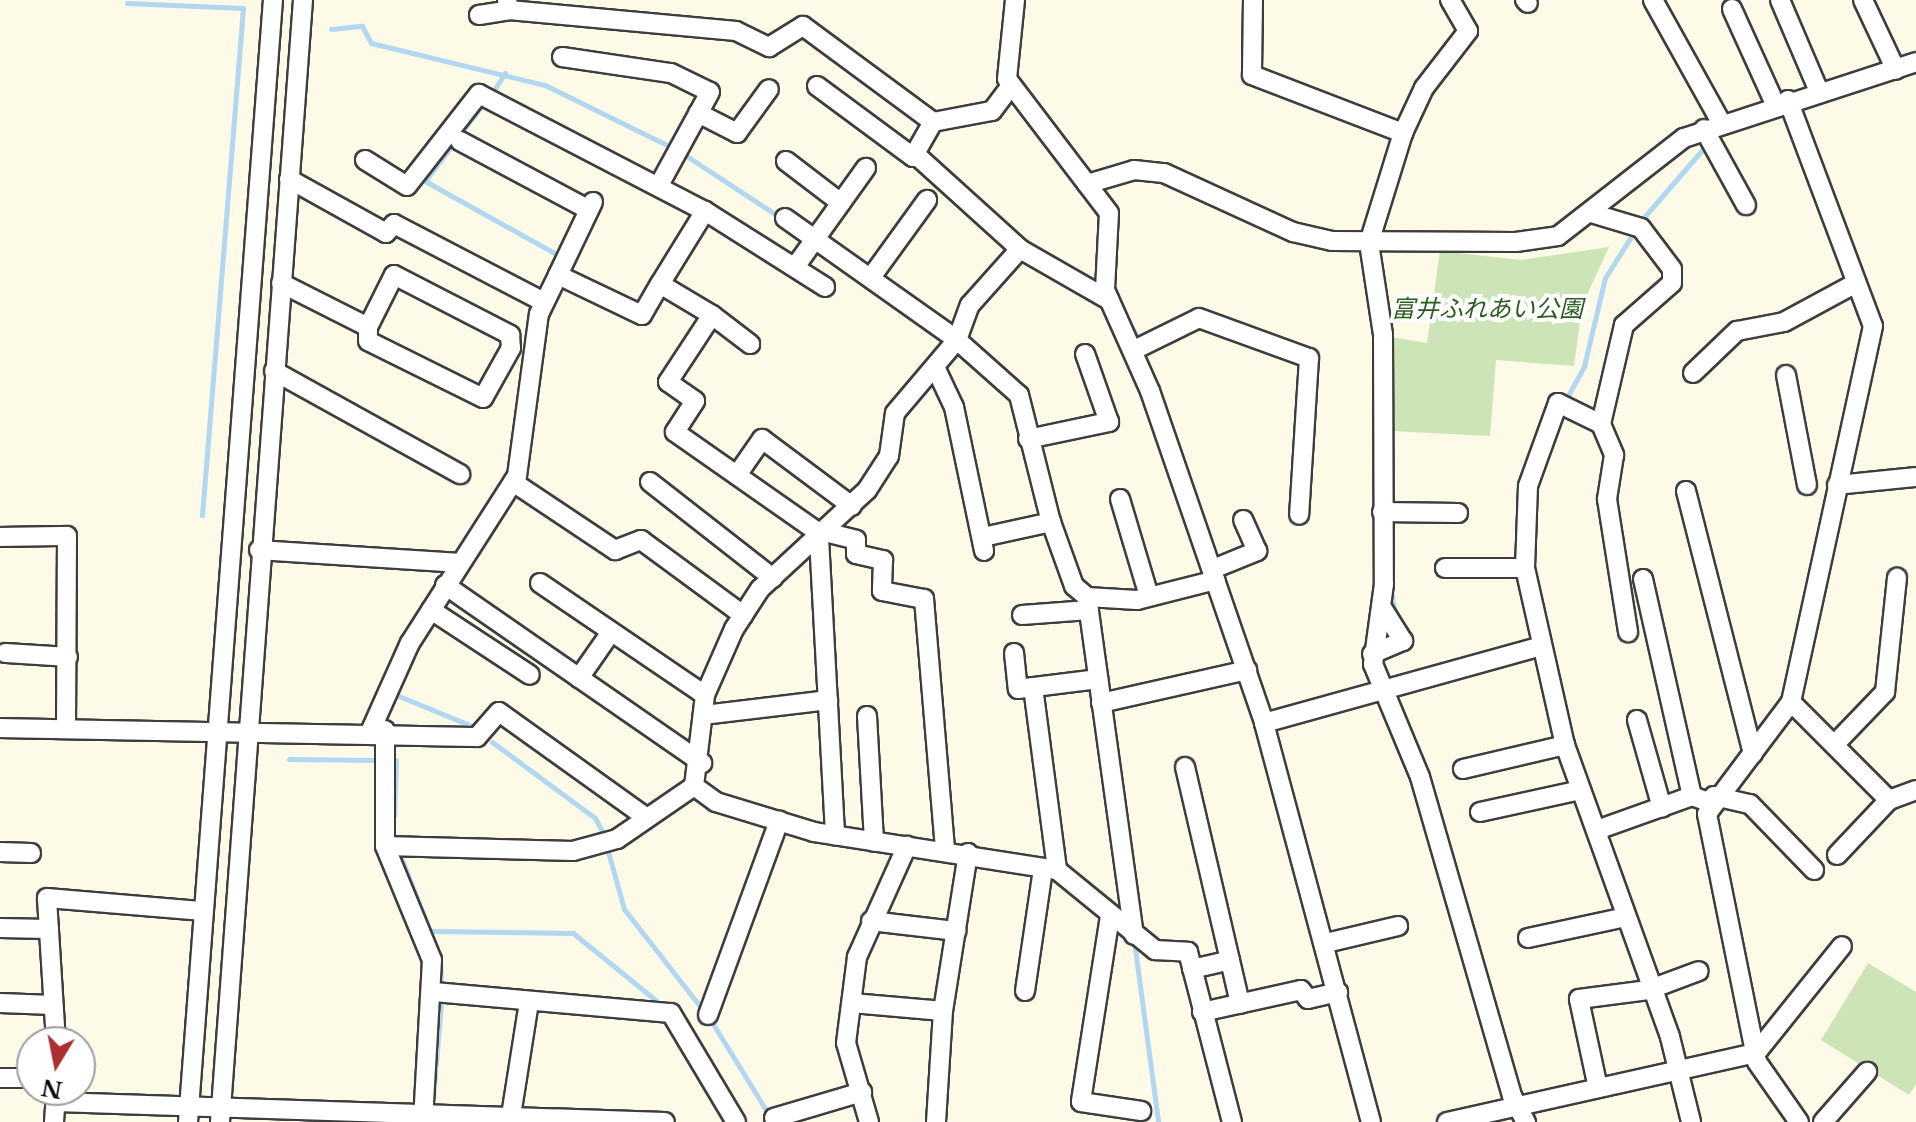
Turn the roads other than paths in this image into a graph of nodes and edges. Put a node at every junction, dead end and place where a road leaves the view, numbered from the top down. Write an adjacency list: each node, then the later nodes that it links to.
1 (273, 0): 118 (street)
2 (303, 0): 29 (street)
3 (1015, 0): 16 (street)
4 (1253, 0): 23 (street)
5 (1450, 0): 23 (street)
6 (1653, 0): 22 (street)
7 (1780, 0): 18 (street)
8 (1863, 0): 14 (street)
9 (508, 5): 11 (street); 21 (street)
10 (1732, 9): 19 (street)
11 (479, 15)
12 (562, 57): 20 (street)
13 (1916, 62): 14 (street)
14 (1896, 70): 18 (street)
15 (817, 86): 25 (street)
16 (1010, 87): 21 (street); 30 (street)
17 (769, 89): 20 (street)
18 (1818, 89): 19 (street)
19 (1787, 105): 22 (street); 45 (street)
20 (698, 113): 31 (street)
21 (933, 122): 25 (street)
22 (1711, 132): 34 (street); 36 (street)
23 (1403, 133): 39 (street)
24 (460, 141): 42 (street)
25 (916, 152): 40 (street)
26 (365, 160): 31 (street)
27 (786, 161): 33 (street)
28 (866, 168): 33 (street)
29 (289, 179): 44 (street); 49 (street)
30 (1090, 181): 39 (street); 48 (street)
31 (659, 185): 35 (street)
32 (927, 200): 43 (street)
33 (841, 203): 38 (street)
34 (1746, 205)
35 (705, 211): 41 (street); 46 (street)
36 (1591, 213): 39 (street); 60 (street)
37 (785, 218): 38 (street)
38 (815, 240): 41 (street); 43 (street)
39 (1374, 243): 72 (street)
40 (1020, 249): 48 (street); 52 (street)
41 (795, 267): 47 (street)
42 (558, 275): 46 (street); 49 (street)
43 (872, 276): 52 (street)
44 (281, 283): 51 (street); 57 (street)
45 (1856, 283): 58 (street); 68 (street)
46 (660, 284): 50 (street)
47 (825, 287)
48 (1109, 300): 54 (street)
49 (544, 302): 65 (street)
50 (712, 315): 53 (street); 63 (street)
51 (368, 327): 51 (street)
52 (957, 340): 56 (street); 61 (street)
53 (750, 344)
54 (1139, 348): 74 (street); 83 (street)
55 (1085, 354): 61 (street)
56 (936, 369): 71 (street); 76 (street)
57 (274, 371): 62 (street); 79 (street)
58 (1693, 373)
59 (1786, 375): 67 (street)
60 (1601, 424): 82 (street); 96 (street)
61 (1028, 439): 76 (street)
62 (460, 474)
63 (737, 475): 71 (street); 77 (street)
64 (1916, 477): 68 (street)
65 (513, 482): 80 (street); 93 (street)
66 (650, 482): 84 (street)
67 (1807, 485)
68 (1837, 485): 110 (street)
69 (1686, 491): 123 (street)
70 (1120, 499): 89 (street)
71 (852, 506): 77 (street)
72 (1388, 512): 73 (street); 91 (street)
73 (1458, 513)
74 (1299, 515)
75 (1243, 520): 83 (street)
76 (1051, 522): 90 (street)
77 (822, 535): 84 (street); 109 (street); 141 (street)
78 (0, 537): 100 (street)
79 (259, 550): 80 (street); 119 (street)
80 (460, 563): 88 (street)
81 (1445, 568): 82 (street)
82 (1525, 568): 97 (street)
83 (1218, 570): 89 (street); 102 (street)
84 (773, 578): 93 (street)
85 (1897, 578): 121 (street)
86 (1643, 579): 130 (street)
87 (540, 583): 95 (street)
88 (445, 585): 92 (street); 104 (street)
89 (1149, 596): 90 (street)
90 (1088, 603): 94 (street); 105 (street)
91 (1382, 608): 101 (street); 101 (street)
92 (431, 610): 103 (street); 120 (street)
93 (743, 615): 108 (street)
94 (1022, 615)
95 (611, 632): 104 (street); 108 (street)
96 (1628, 632)
97 (1538, 647): 107 (street); 122 (street)
98 (5, 653): 100 (street)
99 (1014, 653): 106 (street)
100 (68, 657): 117 (street)
101 (1372, 658): 107 (street)
102 (1247, 670): 111 (street); 115 (street)
103 (530, 675)
104 (579, 678): 124 (street)
105 (1098, 679): 106 (street); 111 (street)
106 (1033, 687): 146 (street)
107 (1378, 687): 115 (street); 182 (street)
108 (705, 695): 112 (street)
109 (828, 700): 112 (street); 137 (street)
110 (1791, 702): 121 (street); 123 (street)
111 (1101, 703): 156 (street)
112 (703, 715): 124 (street)
113 (867, 716): 138 (street)
114 (1637, 720): 132 (street)
115 (1268, 722): 158 (street)
116 (0, 728): 117 (street)
117 (66, 728): 118 (street)
118 (218, 729): 119 (street); 148 (street)
119 (250, 729): 120 (street); 185 (street)
120 (378, 730): 134 (street); 139 (street)
121 (1836, 743): 131 (street)
122 (1565, 745): 126 (street); 128 (street)
123 (1753, 754): 130 (street)
124 (702, 763): 127 (street)
125 (1185, 767): 160 (street)
126 (1463, 769)
127 (694, 786): 134 (street); 135 (street)
128 (1581, 790): 133 (street); 136 (street)
129 (1916, 790): 131 (street)
130 (1705, 798): 132 (street); 147 (street); 176 (street)
131 (1889, 800): 145 (street)
132 (1662, 808): 136 (street)
133 (1480, 812)
134 (647, 818): 139 (street)
135 (779, 821): 137 (street); 174 (street)
136 (1601, 829): 150 (street)
137 (835, 836): 138 (street)
138 (874, 842): 140 (street)
139 (385, 846): 165 (street)
140 (907, 846): 141 (street); 151 (street)
141 (945, 847): 144 (street)
142 (0, 852): 143 (street)
143 (31, 853)
144 (968, 853): 146 (street); 155 (street)
145 (1837, 855)
146 (1050, 870): 149 (street); 164 (street)
147 (1814, 870)
148 (203, 911): 154 (street); 184 (street)
149 (1110, 916): 156 (street); 183 (street)
150 (1626, 917): 157 (street); 163 (street)
151 (871, 921): 155 (street); 169 (street)
152 (1398, 926): 158 (street)
153 (0, 928): 154 (street)
154 (49, 929): 171 (street)
155 (956, 931): 172 (street)
156 (1134, 935): 161 (street)
157 (1528, 938)
158 (1329, 942): 166 (street)
159 (1842, 946): 176 (street)
160 (1230, 960): 161 (street); 170 (street)
161 (1192, 969): 173 (street)
162 (1699, 971): 163 (street)
163 (1655, 986): 177 (street); 179 (street)
164 (1025, 991)
165 (434, 992): 167 (street); 186 (street)
166 (1338, 992): 170 (street); 194 (street)
167 (529, 1002): 187 (street); 190 (street)
168 (0, 1003): 171 (street)
169 (852, 1003): 172 (street); 180 (street)
170 (1240, 1004): 173 (street)
171 (53, 1005): 175 (street)
172 (943, 1011): 192 (street)
173 (1202, 1012): 193 (street)
174 (708, 1015)
175 (55, 1026)
176 (1756, 1053): 177 (street); 197 (street)
177 (1682, 1070): 179 (street); 196 (street)
178 (1867, 1072): 198 (street)
179 (1598, 1088): 182 (street)
180 (862, 1092): 188 (street); 191 (street)
181 (96, 1102): 184 (street)
182 (1517, 1110): 195 (street)
183 (1141, 1111)
184 (189, 1115): 185 (street)
185 (220, 1116): 186 (street)
186 (427, 1117): 187 (street)
187 (510, 1119): 189 (street)
188 (768, 1120)
189 (665, 1122)
190 (736, 1122)
191 (869, 1122)
192 (936, 1122)
193 (1232, 1122)
194 (1371, 1122)
195 (1447, 1122)
196 (1691, 1122)
197 (1799, 1122)
198 (1823, 1122)

